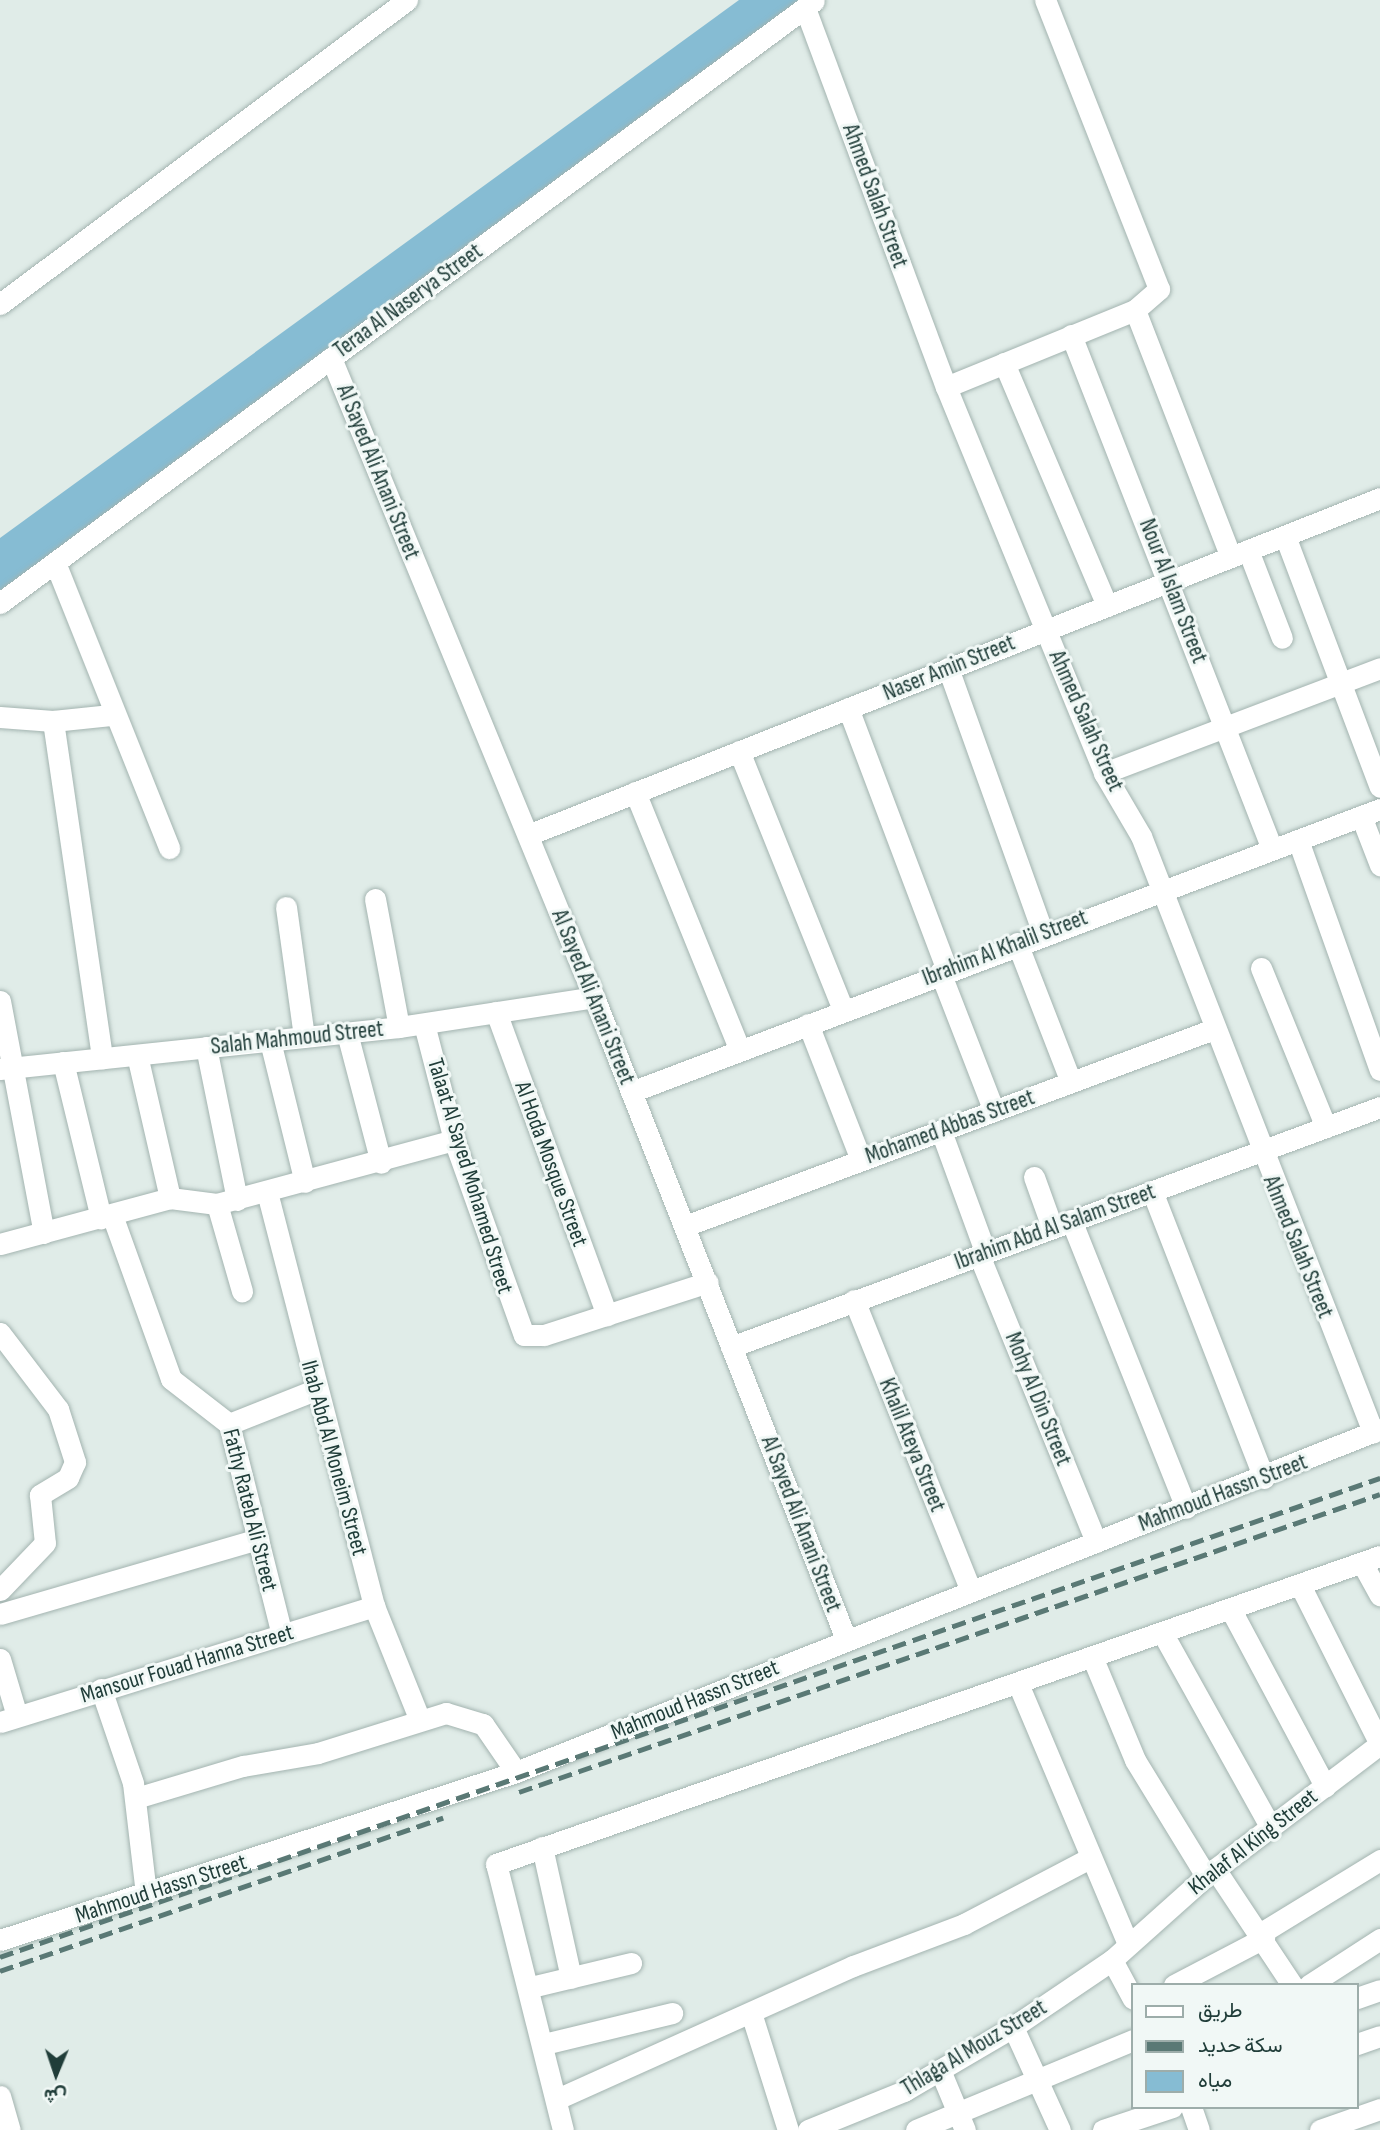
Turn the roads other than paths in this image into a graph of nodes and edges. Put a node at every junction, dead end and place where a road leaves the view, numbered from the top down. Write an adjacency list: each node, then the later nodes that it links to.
1 (407, 0): 4 (street)
2 (1045, 0): 5 (street)
3 (811, 4): 7 (street, Teraa Al Naserya Street); 9 (street, Ahmed Salah Street)
4 (0, 304)
5 (1135, 310): 6 (street); 12 (street)
6 (1071, 334): 8 (street); 14 (street, Nour Al Islam Street)
7 (331, 358): 13 (street, Teraa Al Naserya Street); 32 (street, Al Sayed Ali Anani Street)
8 (1003, 363): 9 (street); 16 (street)
9 (946, 387): 17 (street, Ahmed Salah Street)
10 (1380, 498): 11 (street, Naser Amin Street)
11 (1285, 536): 12 (street, Naser Amin Street); 21 (street)
12 (1240, 554): 14 (street, Naser Amin Street); 18 (street)
13 (56, 565): 15 (street, Teraa Al Naserya Street); 23 (street)
14 (1169, 582): 16 (street, Naser Amin Street); 26 (street, Nour Al Islam Street)
15 (0, 603)
16 (1107, 606): 17 (street, Naser Amin Street)
17 (1046, 630): 19 (street, Naser Amin Street); 28 (street, Ahmed Salah Street)
18 (1282, 638)
19 (948, 668): 22 (street, Naser Amin Street); 40 (street)
20 (1380, 668): 21 (street)
21 (1342, 683): 26 (street); 29 (street)
22 (848, 708): 27 (street, Naser Amin Street); 43 (street)
23 (111, 715): 25 (street); 34 (street)
24 (0, 717): 25 (street)
25 (52, 722): 58 (street)
26 (1225, 727): 28 (street); 35 (street, Nour Al Islam Street)
27 (739, 751): 30 (street, Naser Amin Street); 46 (street)
28 (1104, 774): 37 (street, Ahmed Salah Street)
29 (1380, 787)
30 (635, 792): 32 (street, Naser Amin Street); 56 (street)
31 (1371, 813): 33 (street, Ibrahim Al Khalil Street); 36 (street)
32 (528, 835): 44 (street, Al Sayed Ali Anani Street)
33 (1298, 840): 35 (street, Ibrahim Al Khalil Street); 61 (street)
34 (169, 848)
35 (1272, 849): 37 (street, Ibrahim Al Khalil Street)
36 (1380, 865)
37 (1162, 890): 40 (street, Ibrahim Al Khalil Street); 51 (street, Ahmed Salah Street)
38 (375, 899): 50 (street)
39 (286, 907): 53 (street)
40 (1044, 933): 41 (street, Ibrahim Al Khalil Street)
41 (1017, 943): 43 (street, Ibrahim Al Khalil Street); 62 (street)
42 (1261, 968): 66 (street)
43 (944, 971): 46 (street, Ibrahim Al Khalil Street); 65 (street)
44 (594, 997): 47 (street, Salah Mahmoud Street); 63 (street, Al Sayed Ali Anani Street)
45 (0, 1001): 60 (street)
46 (842, 1010): 49 (street, Ibrahim Al Khalil Street)
47 (496, 1012): 48 (street, Salah Mahmoud Street); 87 (street, Al Hoda Mosque Street)
48 (424, 1024): 50 (street, Salah Mahmoud Street); 68 (street, Talaat Al Sayed Mohamed Street)
49 (808, 1024): 56 (street, Ibrahim Al Khalil Street); 70 (street)
50 (400, 1027): 52 (street, Salah Mahmoud Street)
51 (1214, 1028): 62 (street, Mohamed Abbas Street); 69 (street, Ahmed Salah Street)
52 (347, 1033): 53 (street, Salah Mahmoud Street); 71 (street)
53 (304, 1037): 54 (street, Salah Mahmoud Street)
54 (270, 1041): 55 (street, Salah Mahmoud Street); 73 (street)
55 (206, 1047): 57 (street, Salah Mahmoud Street); 77 (street)
56 (740, 1050): 63 (street, Ibrahim Al Khalil Street)
57 (138, 1055): 58 (street, Salah Mahmoud Street); 76 (street)
58 (102, 1058): 59 (street, Salah Mahmoud Street)
59 (63, 1062): 60 (street, Salah Mahmoud Street); 78 (street, Fathy Rateb Ali Street)
60 (6, 1068): 81 (street)
61 (1380, 1070)
62 (1071, 1082): 65 (street, Mohamed Abbas Street)
63 (631, 1092): 80 (street, Al Sayed Ali Anani Street)
64 (1380, 1107): 66 (street, Ibrahim Abd Al Salam Street)
65 (994, 1111): 67 (street, Mohamed Abbas Street)
66 (1326, 1127): 69 (street, Ibrahim Abd Al Salam Street)
67 (941, 1130): 70 (street, Mohamed Abbas Street); 83 (street, Mohy Al Din Street)
68 (454, 1140): 71 (street); 87 (street, Talaat Al Sayed Mohamed Street)
69 (1259, 1151): 74 (street, Ibrahim Abd Al Salam Street); 92 (street, Ahmed Salah Street)
70 (861, 1160): 80 (street, Mohamed Abbas Street)
71 (381, 1163): 73 (street)
72 (1034, 1177): 79 (street)
73 (305, 1182): 75 (street)
74 (1152, 1191): 79 (street, Ibrahim Abd Al Salam Street); 93 (street)
75 (267, 1192): 77 (street); 90 (street, Ihab Abd Al Moneim Street)
76 (170, 1198): 77 (street); 78 (street)
77 (227, 1202): 85 (street)
78 (106, 1216): 81 (street); 91 (street, Fathy Rateb Ali Street)
79 (1062, 1224): 83 (street, Ibrahim Abd Al Salam Street); 94 (street)
80 (685, 1226): 84 (street, Al Sayed Ali Anani Street)
81 (44, 1233): 82 (street)
82 (0, 1244)
83 (982, 1253): 86 (street, Ibrahim Abd Al Salam Street); 96 (street, Mohy Al Din Street)
84 (708, 1282): 87 (street); 89 (street, Al Sayed Ali Anani Street)
85 (242, 1291)
86 (854, 1300): 89 (street, Ibrahim Abd Al Salam Street); 99 (street, Khalil Ateya Street)
87 (607, 1315)
88 (0, 1333): 100 (street)
89 (731, 1347): 107 (street, Al Sayed Ali Anani Street)
90 (315, 1390): 91 (street); 102 (street, Ihab Abd Al Moneim Street)
91 (229, 1424): 95 (street, Fathy Rateb Ali Street)
92 (1377, 1431): 93 (street, Mahmoud Hassn Street)
93 (1264, 1478): 94 (street, Mahmoud Hassn Street)
94 (1186, 1508): 96 (street, Mahmoud Hassn Street)
95 (258, 1539): 104 (street); 106 (street, Fathy Rateb Ali Street)
96 (1096, 1542): 99 (street, Mahmoud Hassn Street)
97 (1371, 1559): 98 (street); 101 (street)
98 (1300, 1585): 103 (street); 114 (street)
99 (970, 1589): 107 (street, Mahmoud Hassn Street)
100 (0, 1590)
101 (1380, 1595)
102 (374, 1606): 106 (street, Mansour Fouad Hanna Street); 112 (street, Ihab Abd Al Moneim Street)
103 (1231, 1610): 105 (street); 116 (street)
104 (0, 1614)
105 (1163, 1634): 109 (street); 118 (street)
106 (282, 1635): 111 (street, Mansour Fouad Hanna Street)
107 (846, 1639): 115 (street, Mahmoud Hassn Street)
108 (0, 1659): 113 (street)
109 (1093, 1659): 110 (street); 122 (street)
110 (1019, 1686): 119 (street); 120 (street)
111 (101, 1689): 113 (street, Mansour Fouad Hanna Street); 117 (street)
112 (419, 1718): 115 (street); 117 (street)
113 (9, 1719)
114 (1378, 1753): 116 (street, Khalaf Al King Street)
115 (516, 1772): 123 (street, Mahmoud Hassn Street)
116 (1325, 1786): 118 (street, Khalaf Al King Street)
117 (136, 1798): 123 (street)
118 (1271, 1828): 122 (street, Khalaf Al King Street)
119 (542, 1847): 130 (street); 134 (street)
120 (1088, 1858): 127 (street); 139 (street)
121 (1380, 1860): 124 (street)
122 (1211, 1873): 124 (street); 127 (street, Khalaf Al King Street)
123 (146, 1894): 126 (street, Mahmoud Hassn Street)
124 (1263, 1935): 131 (street); 132 (street)
125 (1380, 1939): 133 (street)
126 (0, 1940)
127 (1128, 1944): 128 (street, Thlaga Al Mouz Street)
128 (1112, 1960): 136 (street); 140 (street, Thlaga Al Mouz Street)
129 (631, 1963): 130 (street)
130 (571, 1978): 134 (street)
131 (1178, 1983)
132 (1291, 1983)
133 (1312, 1983)
134 (531, 1987): 143 (street)
135 (1380, 1990): 137 (street)
136 (1132, 1997)
137 (1359, 1997)
138 (672, 2013): 143 (street)
139 (752, 2016): 148 (street); 155 (street)
140 (1013, 2027): 145 (street, Thlaga Al Mouz Street); 146 (street)
141 (1380, 2036): 144 (street)
142 (1132, 2040): 146 (street)
143 (544, 2043): 148 (street)
144 (1359, 2043)
145 (940, 2070): 152 (street); 156 (street, Thlaga Al Mouz Street)
146 (1038, 2079): 152 (street); 158 (street)
147 (0, 2096): 153 (street)
148 (557, 2099): 154 (street)
149 (1166, 2109): 159 (street)
150 (1192, 2109): 160 (street)
151 (1380, 2109): 161 (street)
152 (961, 2121): 157 (street)
153 (10, 2130)
154 (563, 2130)
155 (788, 2130)
156 (808, 2130)
157 (916, 2130)
158 (1060, 2130)
159 (1103, 2130)
160 (1199, 2130)
161 (1320, 2130)

